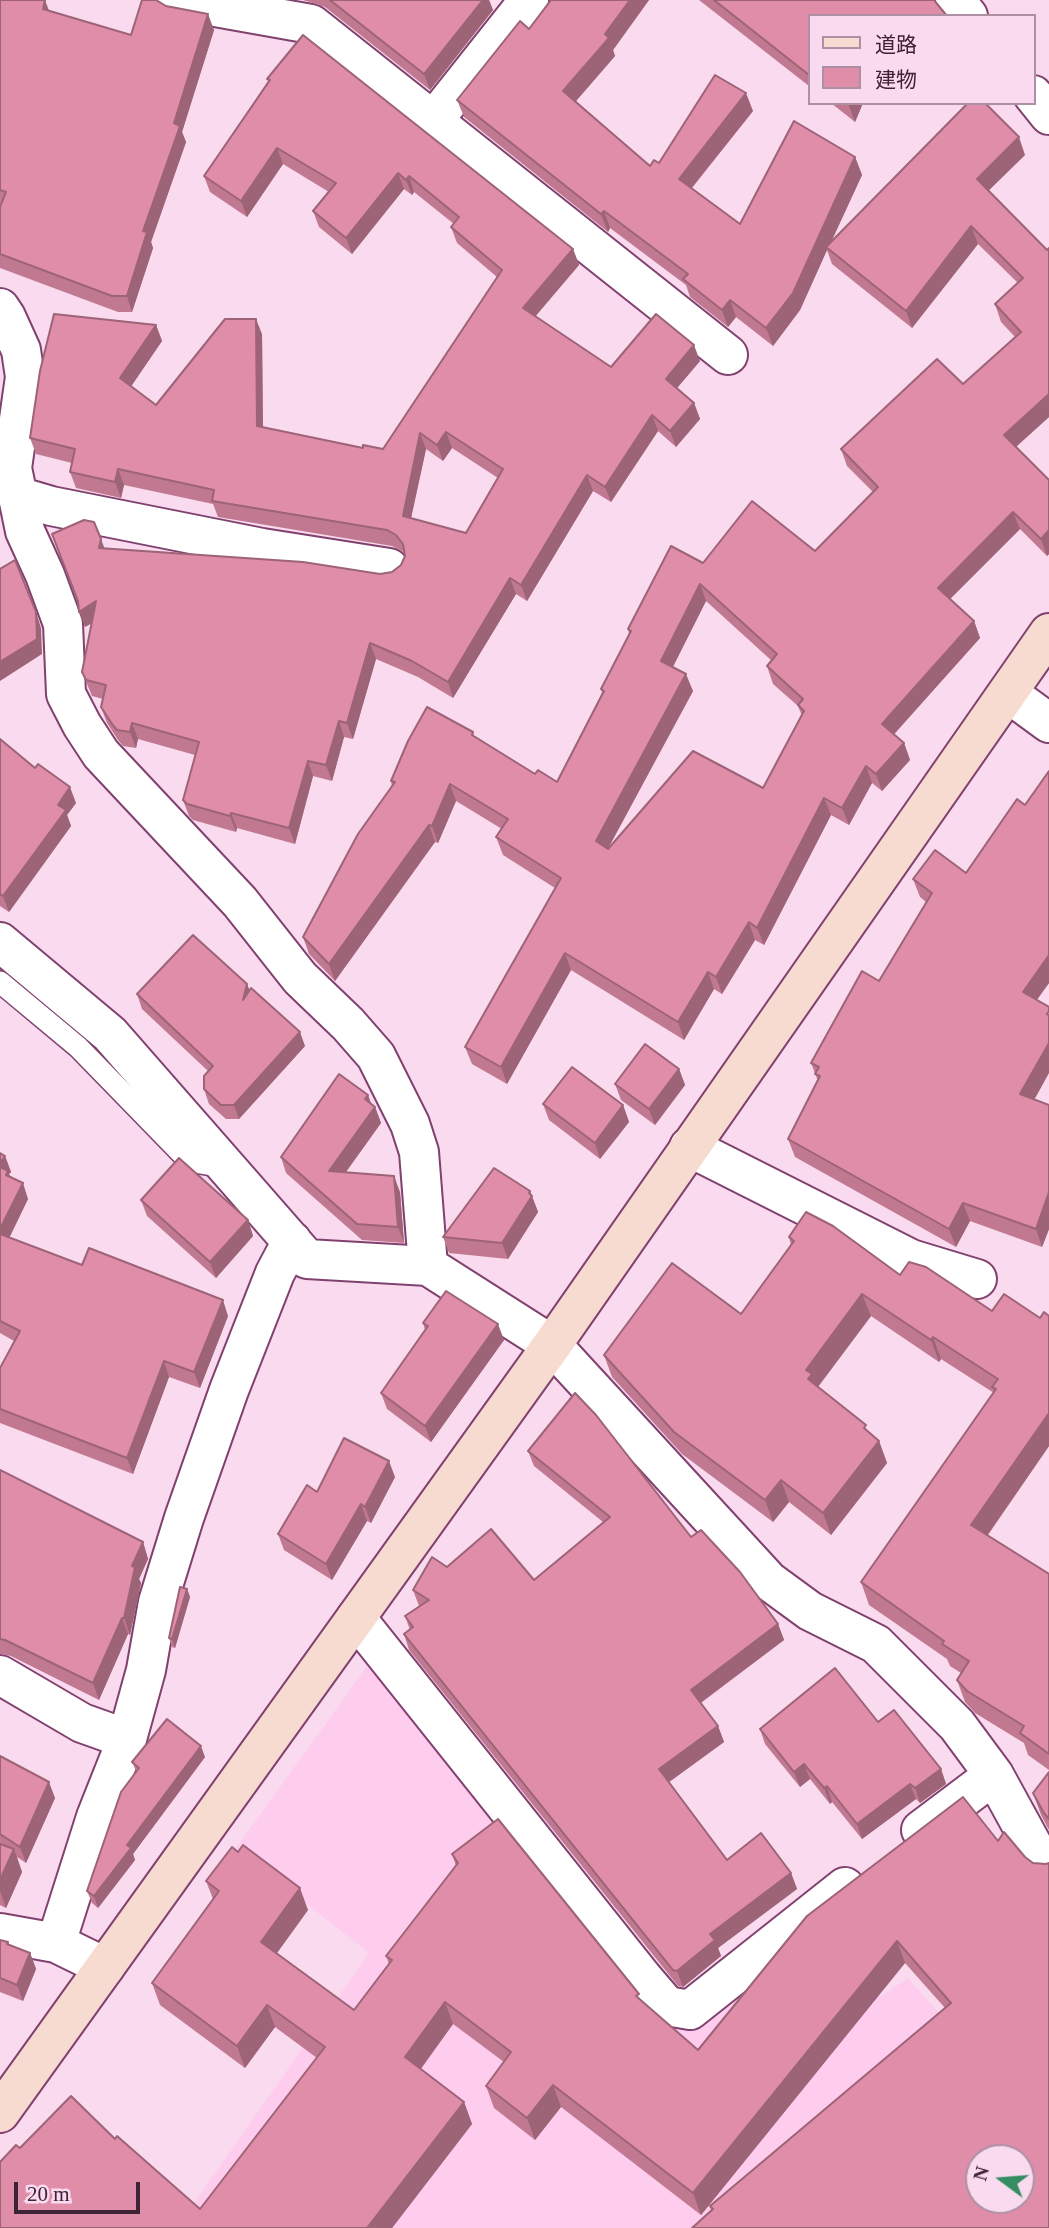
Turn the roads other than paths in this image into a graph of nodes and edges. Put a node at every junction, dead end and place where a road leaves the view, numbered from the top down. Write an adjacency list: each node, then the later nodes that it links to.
1 (176, 0): 7 (street)
2 (529, 0): 7 (street)
3 (955, 0): 4 (street)
4 (966, 14)
5 (1035, 98): 6 (street)
6 (1049, 115)
7 (433, 121): 9 (street)
8 (0, 308): 10 (street)
9 (728, 355)
10 (17, 496): 11 (street); 20 (street)
11 (389, 568)
12 (1049, 633): 13 (street)
13 (1008, 693): 14 (street); 17 (street)
14 (1049, 723)
15 (0, 942): 18 (street)
16 (0, 982): 18 (lane)
17 (689, 1147): 21 (street); 22 (street)
18 (225, 1167): 19 (street)
19 (292, 1241): 20 (street); 25 (street)
20 (428, 1266): 22 (street)
21 (976, 1279)
22 (552, 1345): 23 (street); 26 (street)
23 (356, 1618): 26 (street); 30 (street)
24 (0, 1675): 25 (street)
25 (127, 1739): 29 (street)
26 (994, 1775): 27 (street)
27 (1049, 1865)
28 (0, 1933): 29 (street)
29 (56, 1943): 30 (street)
30 (105, 1967): 31 (street)
31 (0, 2112)

